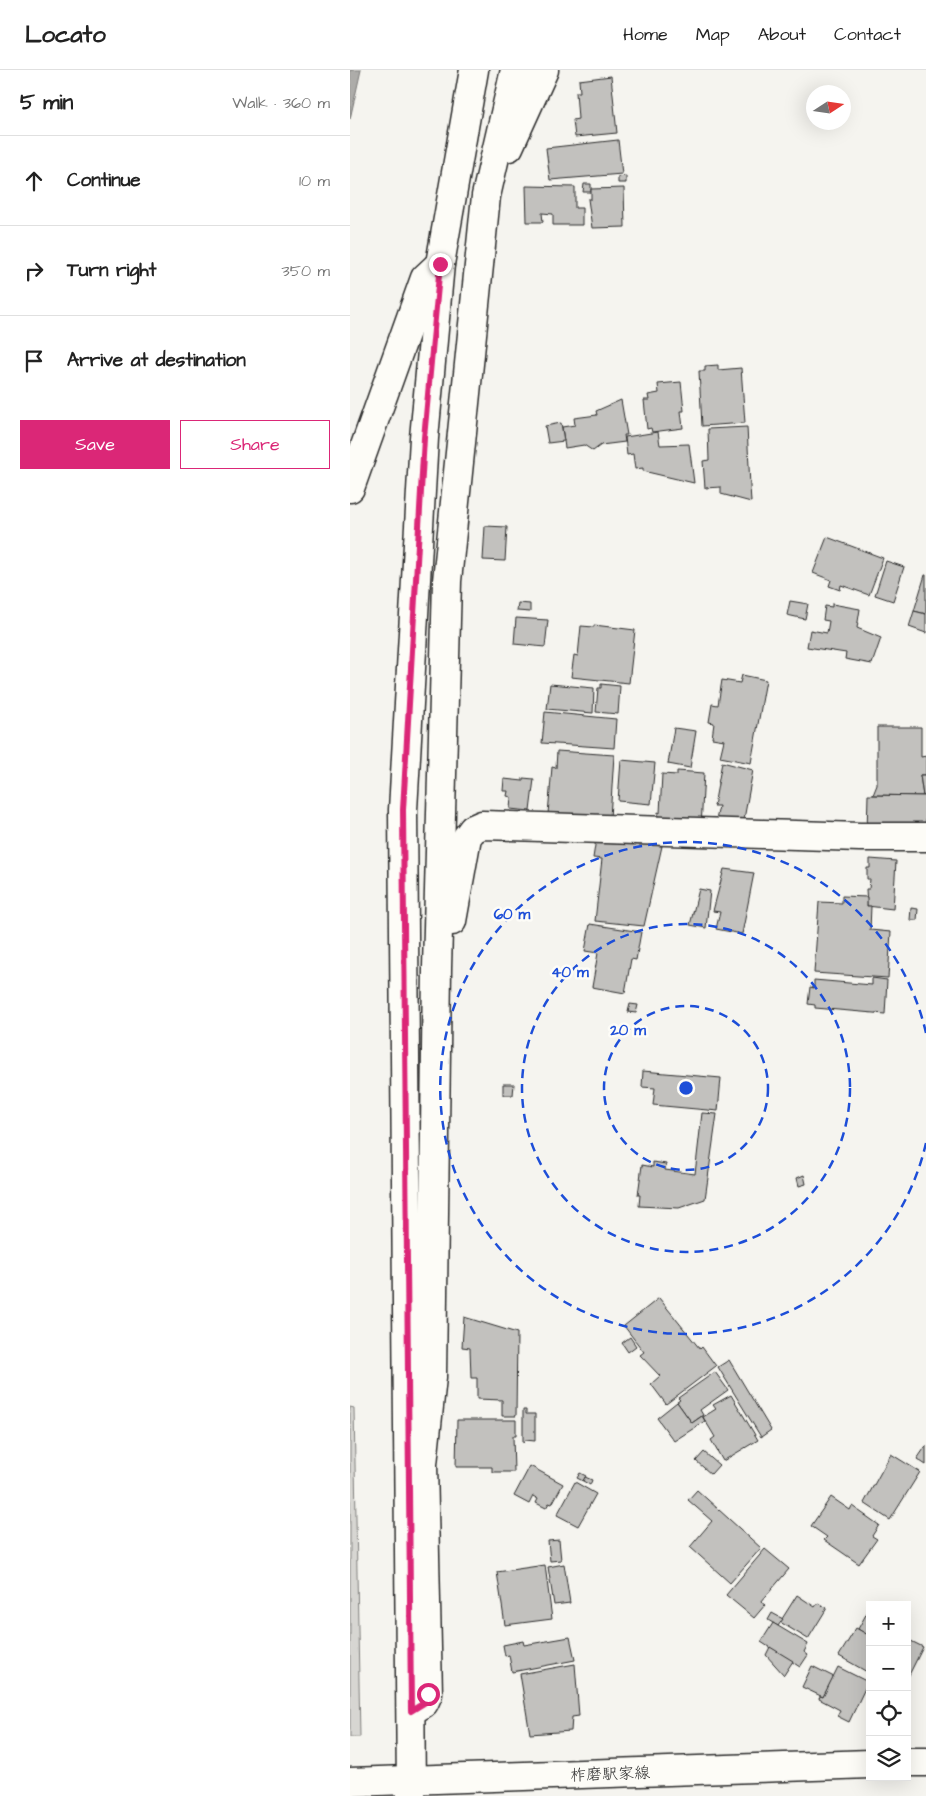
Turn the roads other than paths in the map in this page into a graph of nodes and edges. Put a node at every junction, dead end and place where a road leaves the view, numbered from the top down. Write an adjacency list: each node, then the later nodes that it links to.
1 (474, 70): 5 (street)
2 (514, 70): 4 (street)
3 (544, 70): 4 (street)
4 (486, 196): 8 (street)
5 (440, 264): 6 (street); 9 (street)
6 (350, 488)
7 (926, 837): 8 (street)
8 (437, 968): 9 (street)
9 (411, 1711): 14 (street)
10 (911, 1762): 11 (street)
11 (926, 1762)
12 (866, 1764): 14 (street, 柞磨駅家線)
13 (350, 1782): 14 (street, 柞磨駅家線)
14 (411, 1788)

